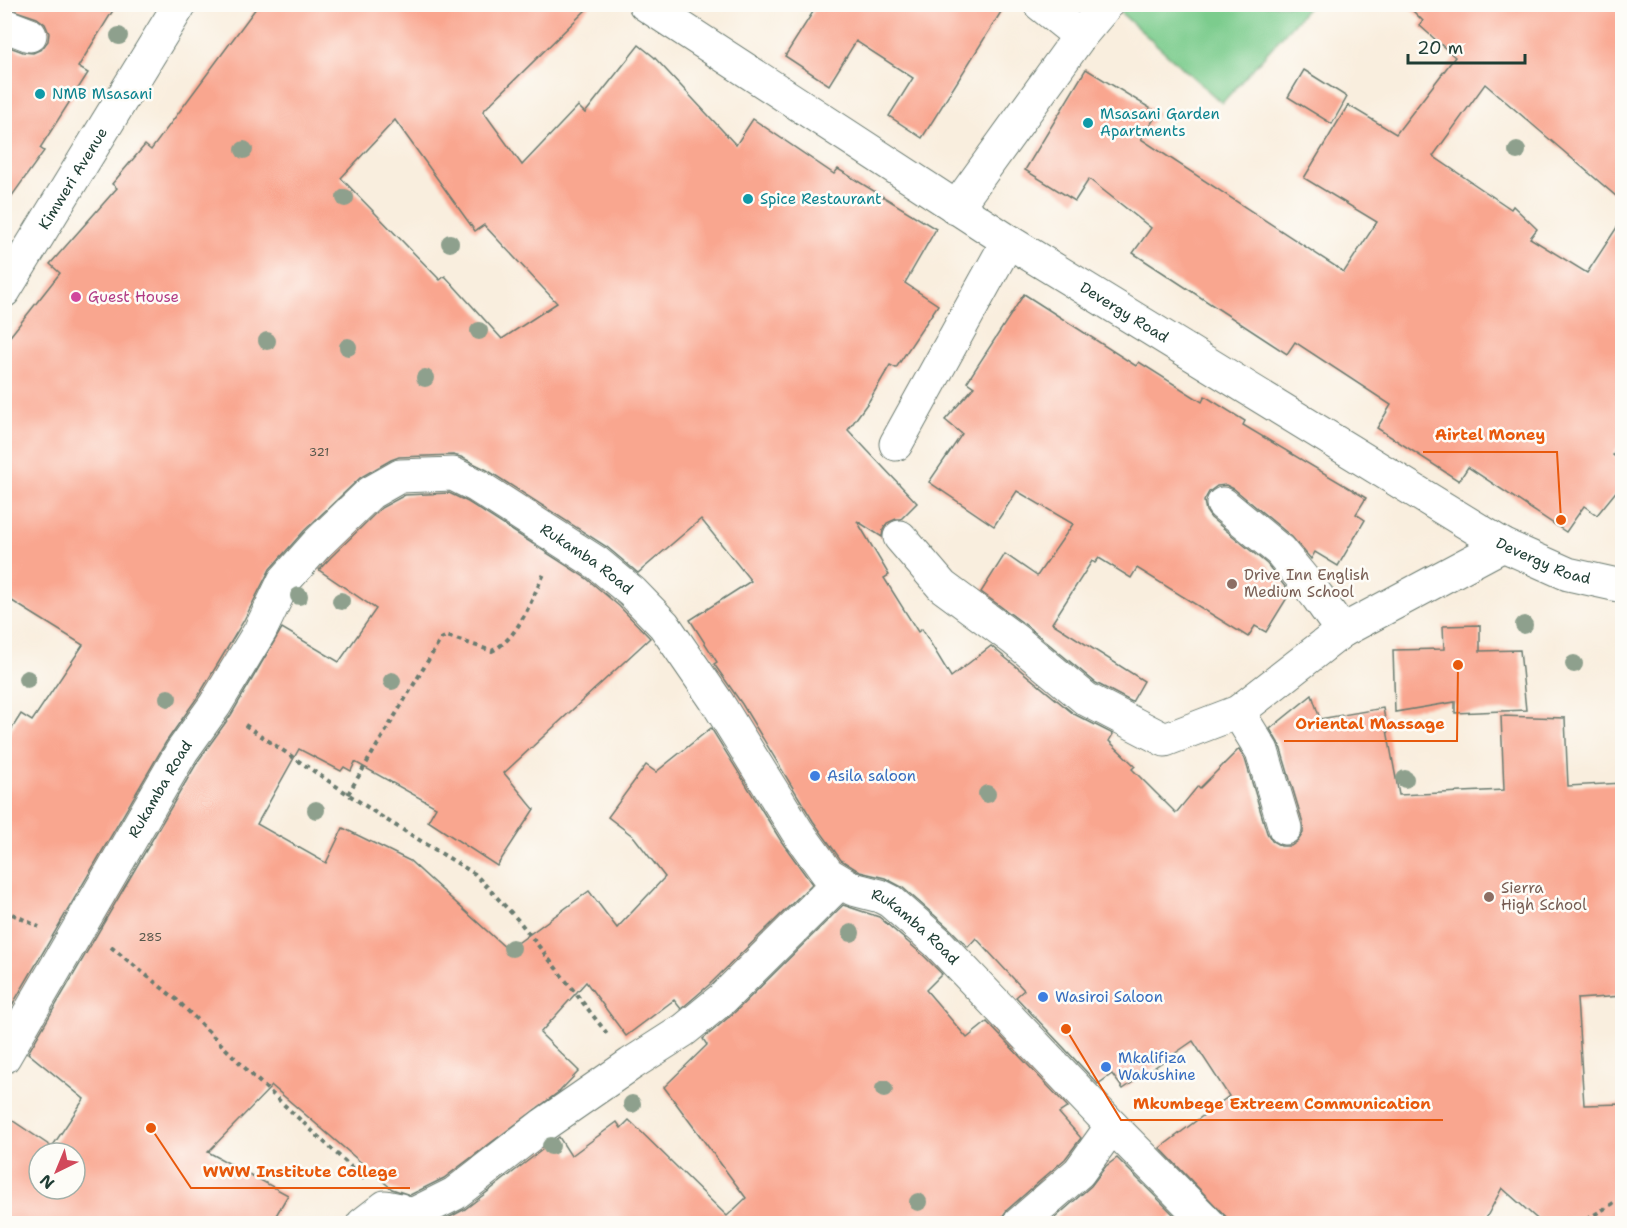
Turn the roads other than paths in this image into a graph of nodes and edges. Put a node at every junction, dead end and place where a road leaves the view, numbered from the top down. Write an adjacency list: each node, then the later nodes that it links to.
1 (180, 4): 8 (street, Kimweri Avenue)
2 (645, 4): 6 (street, Devergy Road)
3 (1040, 4): 5 (street)
4 (1107, 4): 5 (street)
5 (1080, 36): 6 (street)
6 (956, 208): 7 (street, Devergy Road)
7 (1008, 242): 9 (street); 12 (street, Devergy Road)
8 (4, 291)
9 (896, 444)
10 (1224, 504): 14 (street)
11 (900, 537): 15 (street)
12 (1503, 545): 13 (street, Devergy Road); 14 (street)
13 (1623, 586)
14 (1342, 631): 15 (street)
15 (1238, 712): 16 (street)
16 (1285, 828)
17 (840, 882): 18 (street, Rukamba Road); 19 (street, Rukamba Road); 20 (street)
18 (4, 1057)
19 (1112, 1126): 21 (street); 22 (street, Rukamba Road)
20 (393, 1218)
21 (1019, 1224)
22 (1209, 1224)

